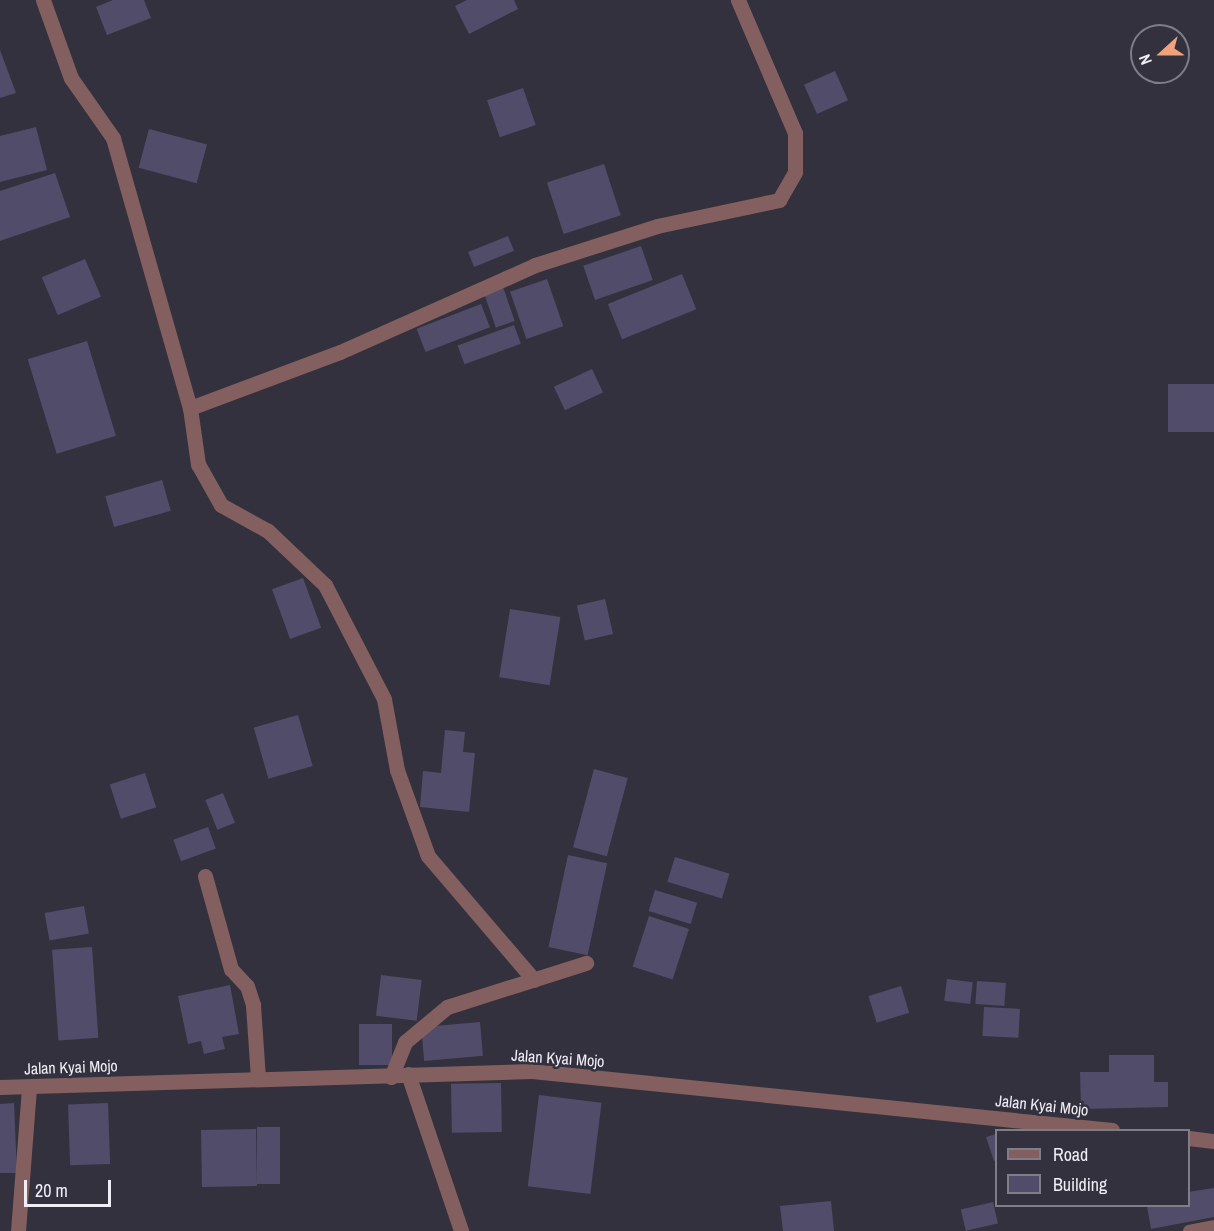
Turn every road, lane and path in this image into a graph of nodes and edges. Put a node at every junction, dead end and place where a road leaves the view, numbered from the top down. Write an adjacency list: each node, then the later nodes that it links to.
1 (43, 0): 3 (street)
2 (738, 0): 3 (street)
3 (190, 408): 6 (street)
4 (205, 876): 9 (street)
5 (586, 963): 6 (street)
6 (534, 980): 8 (street)
7 (408, 1074): 8 (street, Jalan Kyai Mojo); 12 (street, Jalan Kyai Mojo); 17 (street)
8 (391, 1077): 9 (street, Jalan Kyai Mojo)
9 (258, 1078): 11 (street, Jalan Kyai Mojo)
10 (0, 1087): 11 (street, Jalan Kyai Mojo)
11 (29, 1087): 16 (street)
12 (1093, 1129)
13 (1190, 1138): 14 (street)
14 (1214, 1141)
15 (1214, 1226): 18 (lane)
16 (18, 1231)
17 (461, 1231)
18 (1189, 1231)

